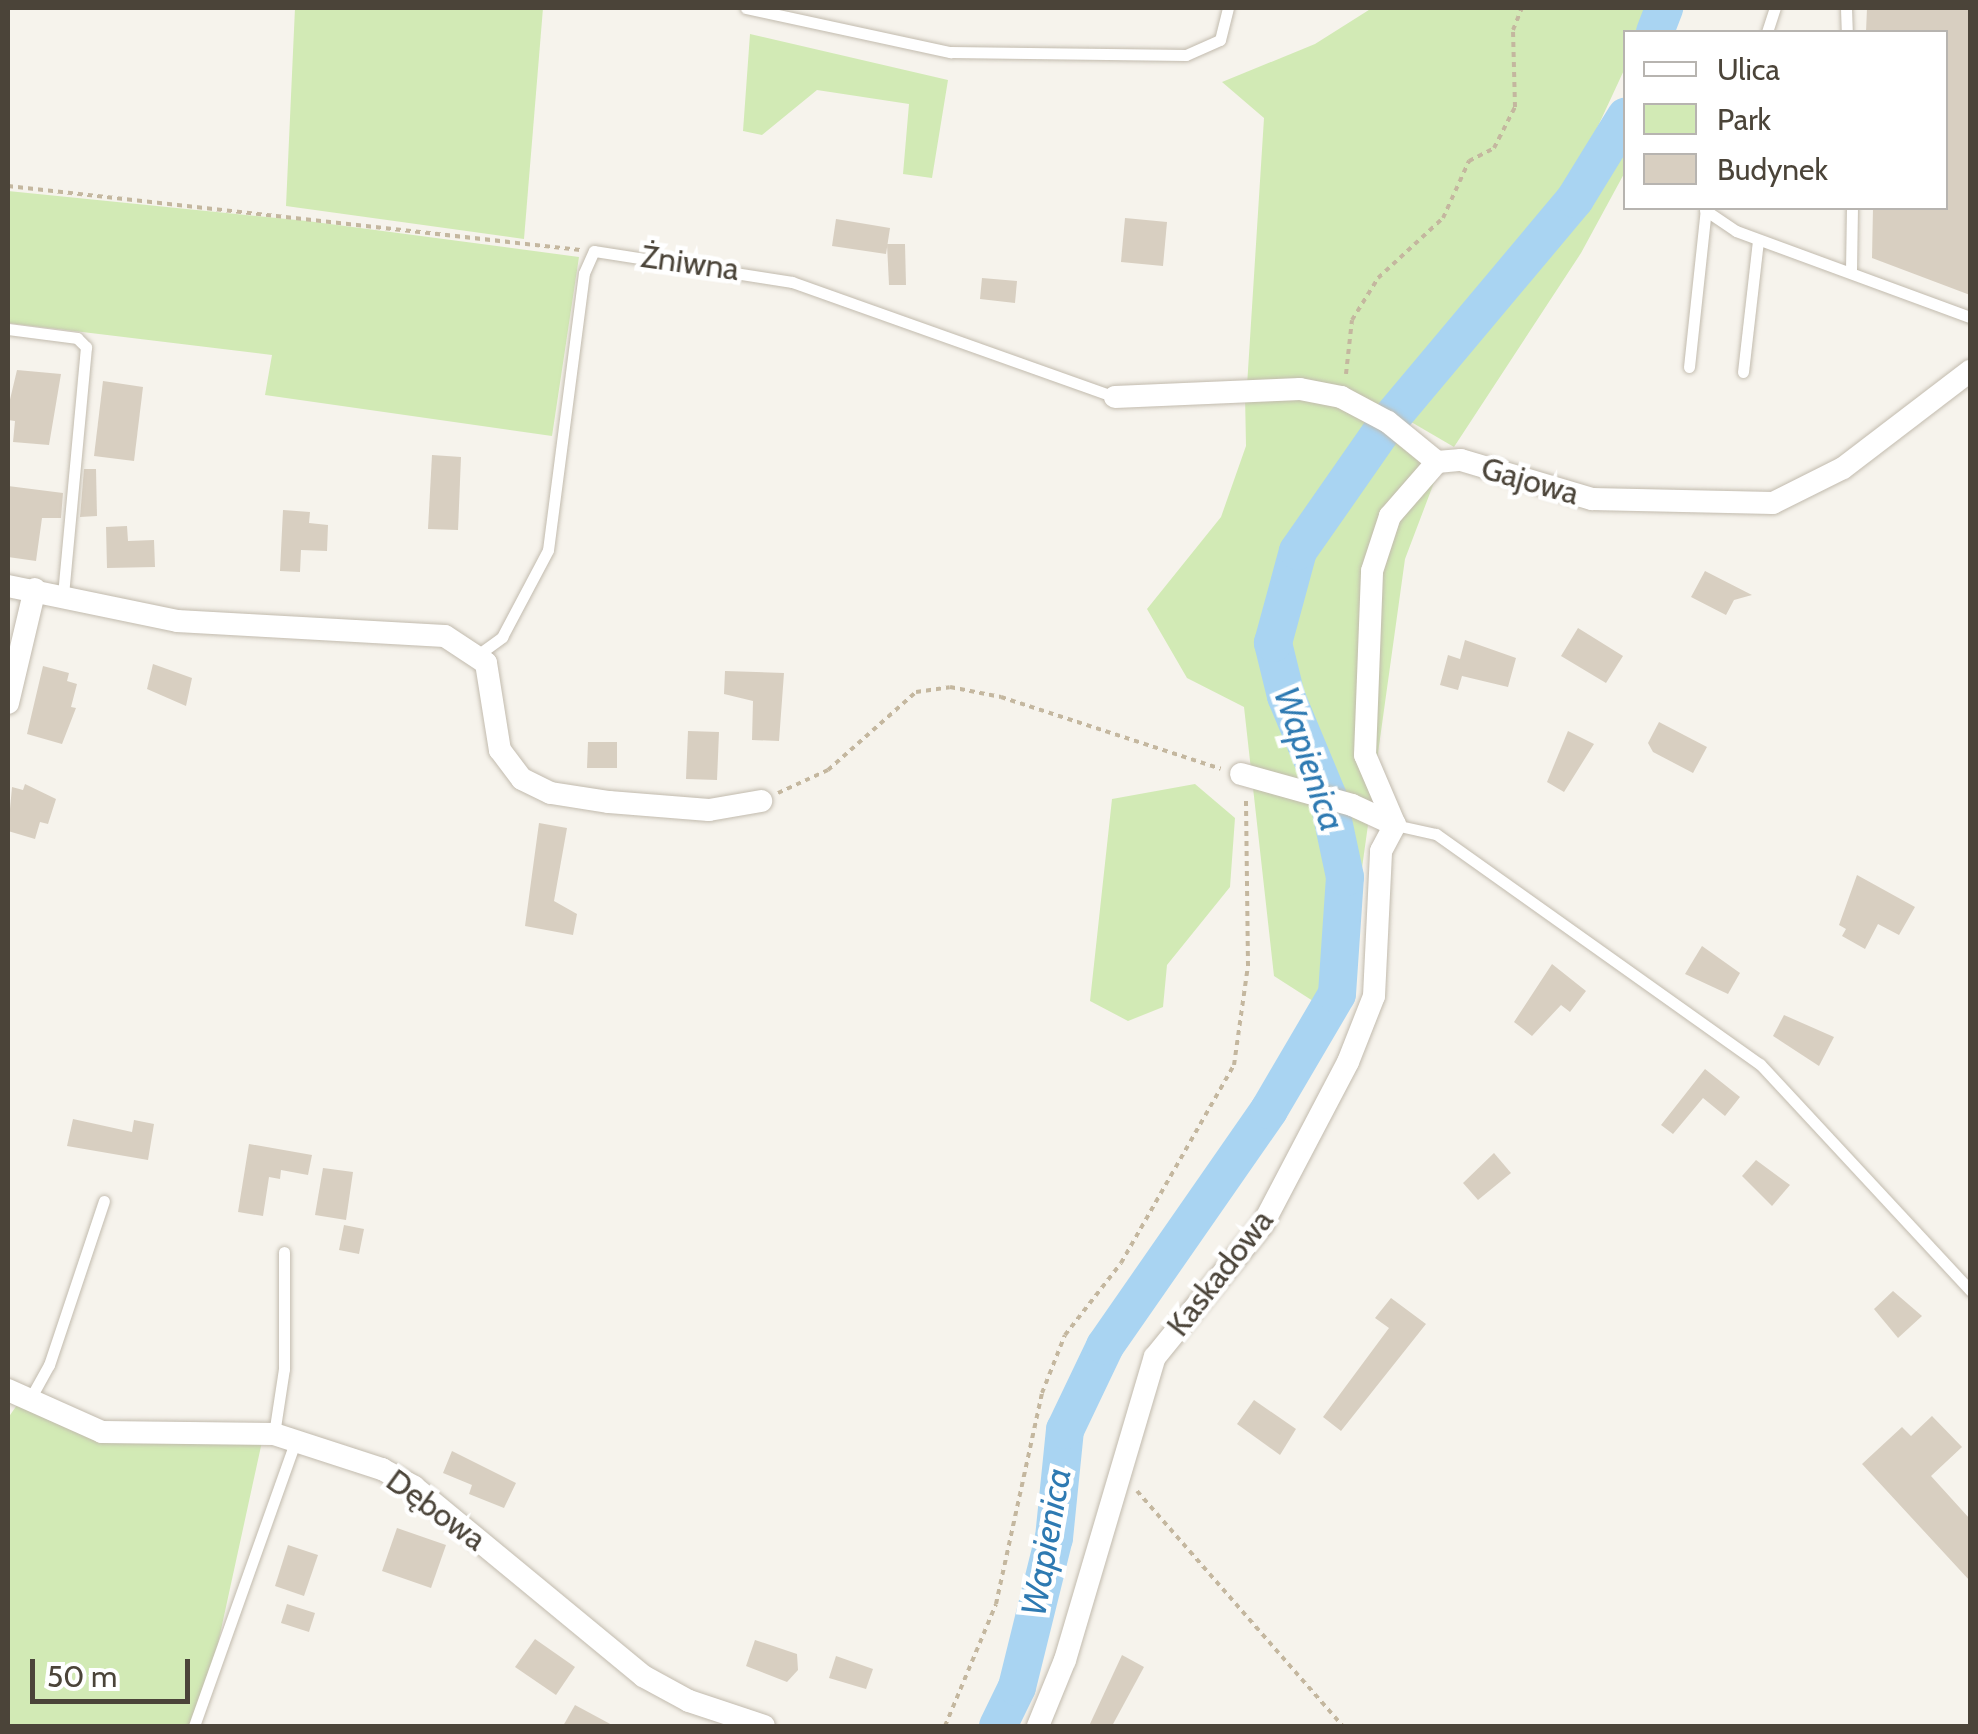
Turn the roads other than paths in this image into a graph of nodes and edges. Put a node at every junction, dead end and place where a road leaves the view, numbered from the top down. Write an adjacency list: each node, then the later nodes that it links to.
1 (746, 8): 2 (lane)
2 (1228, 8)
3 (1705, 210): 10 (lane)
4 (1707, 210): 6 (lane)
5 (1852, 210): 7 (lane)
6 (1758, 240): 7 (lane); 12 (lane)
7 (1850, 271): 8 (lane)
8 (1970, 317)
9 (8, 329): 17 (lane)
10 (1689, 367)
11 (1970, 370): 14 (street, Gajowa)
12 (1743, 372)
13 (1115, 397): 14 (street, Żniwna); 18 (lane, Żniwna)
14 (1437, 462): 22 (street, Gajowa)
15 (8, 586): 16 (street)
16 (35, 588): 17 (street); 19 (street)
17 (63, 595): 18 (street)
18 (480, 654): 21 (street)
19 (8, 703)
20 (1241, 774): 22 (street)
21 (761, 801)
22 (1395, 824): 25 (lane); 31 (street, Kaskadowa)
23 (104, 1200): 27 (lane)
24 (284, 1252): 28 (lane)
25 (1970, 1290)
26 (8, 1390): 27 (street, Dębowa)
27 (28, 1403): 28 (street, Dębowa)
28 (285, 1438): 29 (lane); 30 (street, Dębowa)
29 (194, 1726)
30 (764, 1726)
31 (1038, 1726)

